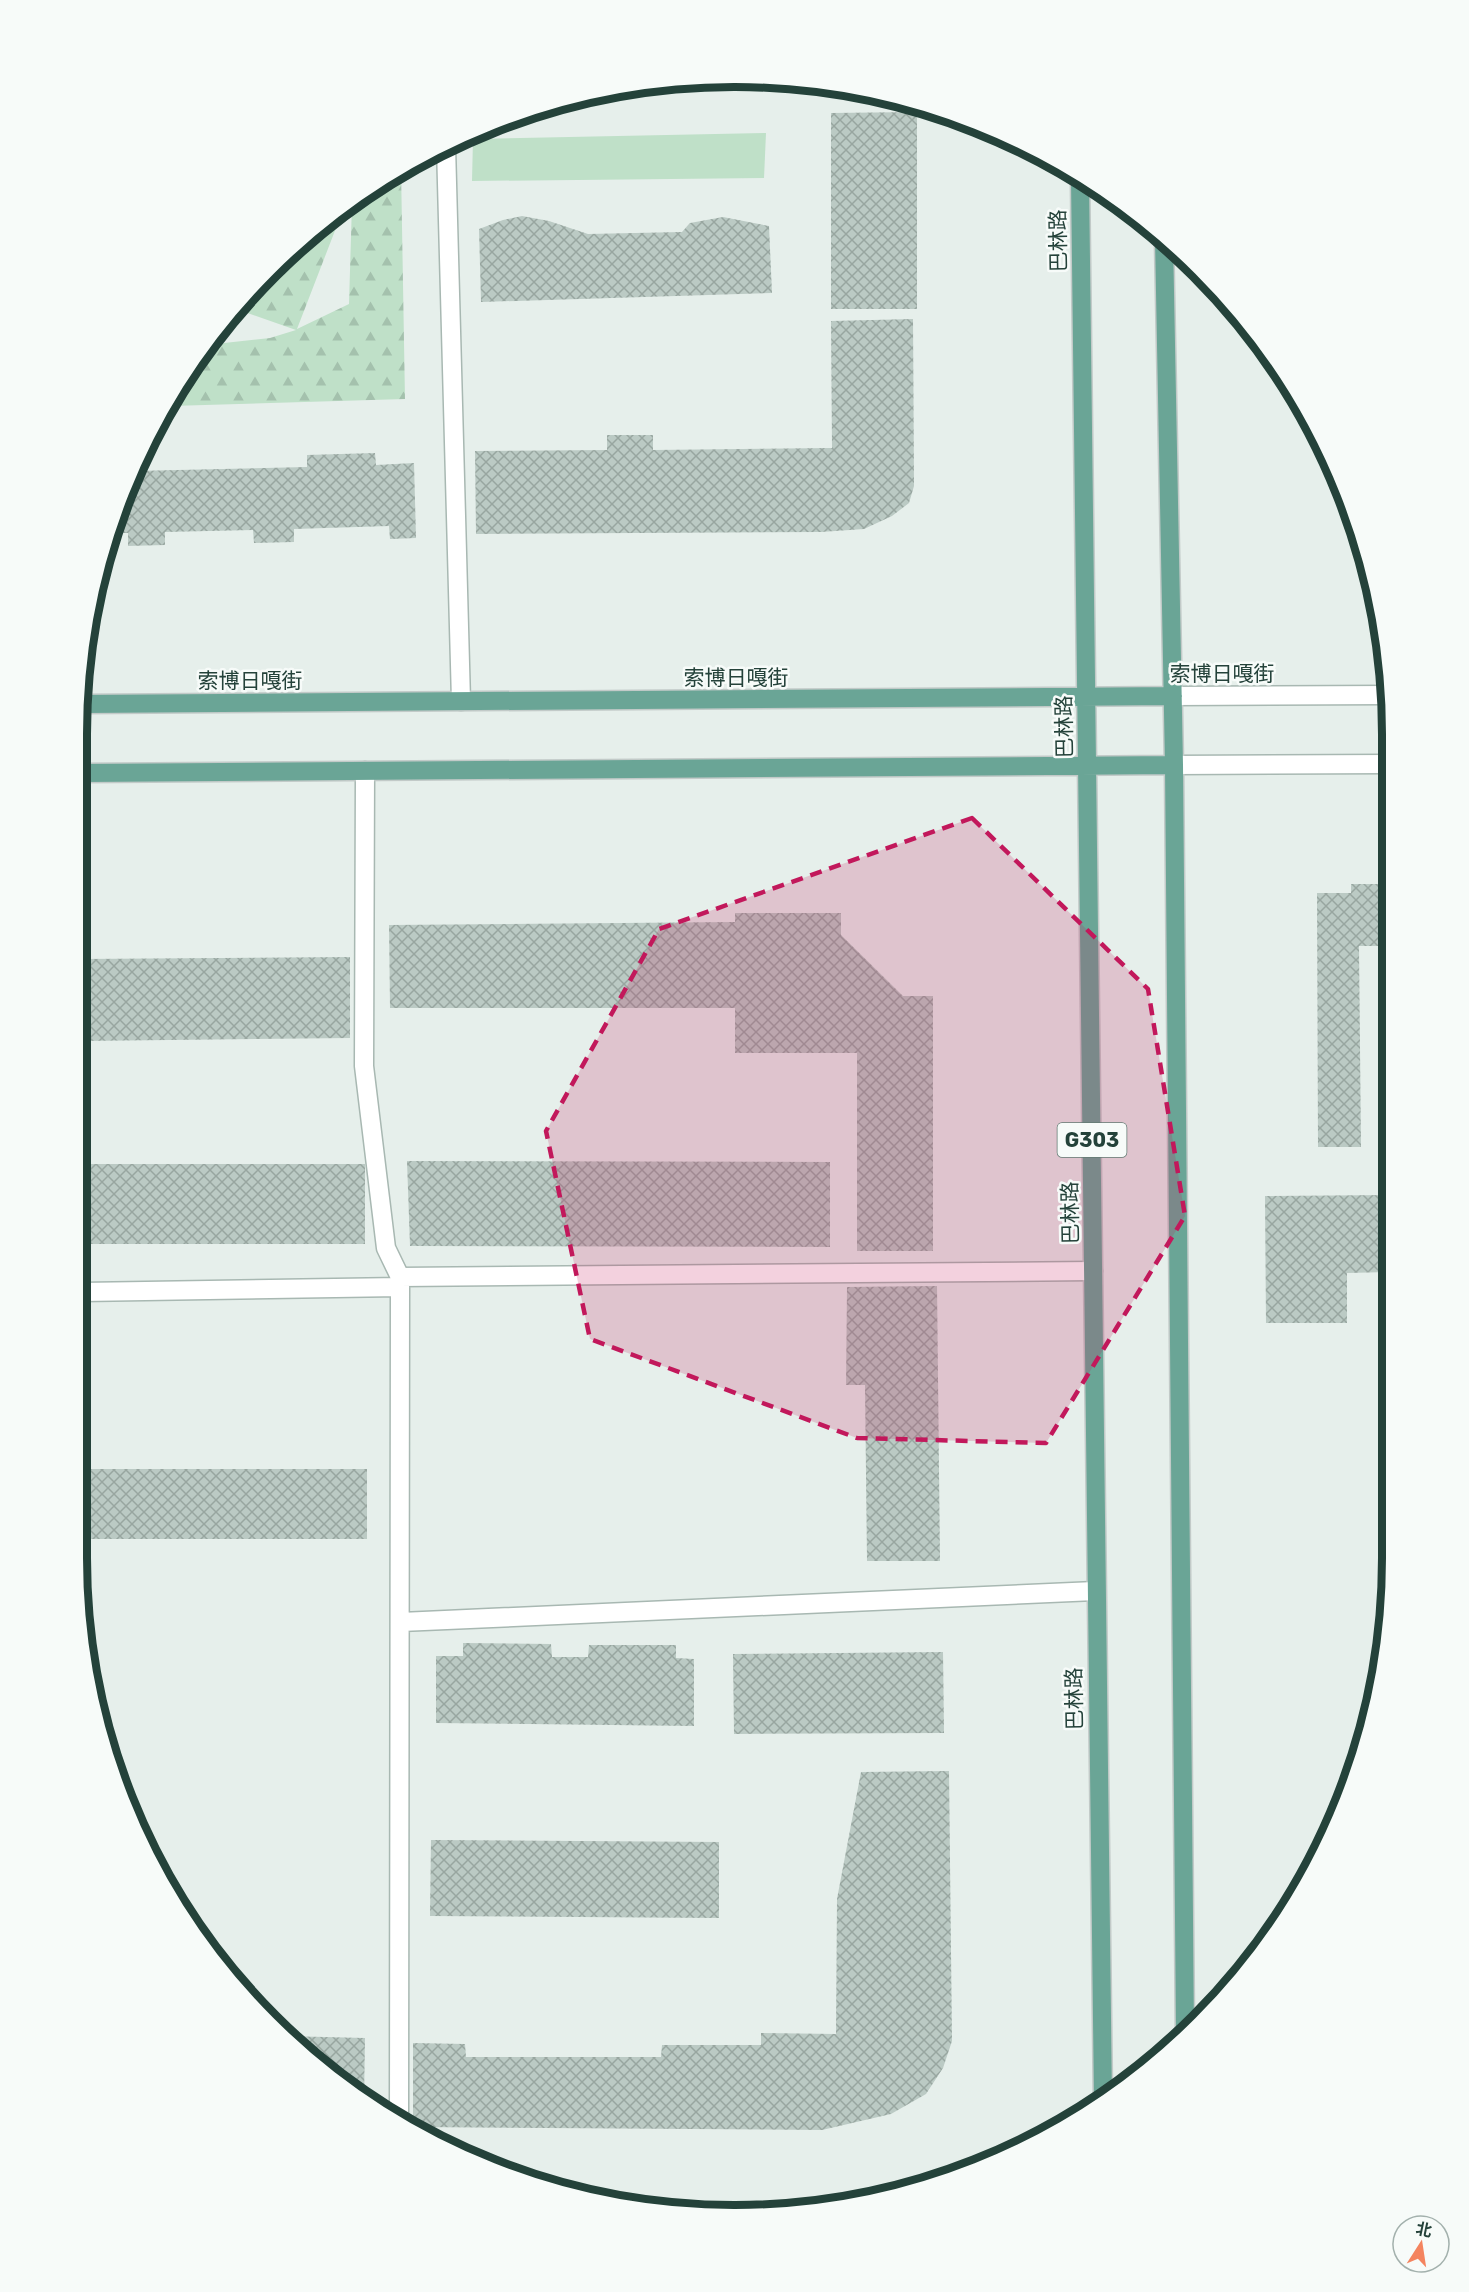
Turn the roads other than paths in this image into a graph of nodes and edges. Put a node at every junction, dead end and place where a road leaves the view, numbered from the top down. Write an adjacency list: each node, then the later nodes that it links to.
1 (446, 155): 7 (street)
2 (1080, 188): 6 (main road, 巴林路 / G303)
3 (1164, 251): 5 (main road)
4 (1381, 695): 5 (street, 索博日嘎街)
5 (1173, 696): 6 (main road, 索博日嘎街); 10 (main road)
6 (1086, 697): 7 (main road, 索博日嘎街); 11 (main road, 巴林路 / G303)
7 (461, 701): 8 (main road, 索博日嘎街)
8 (88, 704)
9 (1382, 764): 10 (street)
10 (1174, 765): 11 (main road); 19 (main road)
11 (1087, 766): 12 (main road); 14 (main road, 巴林路 / G303)
12 (365, 771): 13 (main road); 15 (street)
13 (87, 773)
14 (1093, 1271): 15 (street); 17 (main road, 巴林路 / G303)
15 (400, 1282): 16 (street); 18 (street)
16 (87, 1292)
17 (1095, 1591): 18 (street); 20 (main road, 巴林路 / G303)
18 (401, 1622): 21 (street)
19 (1185, 2022)
20 (1103, 2090)
21 (399, 2111)

